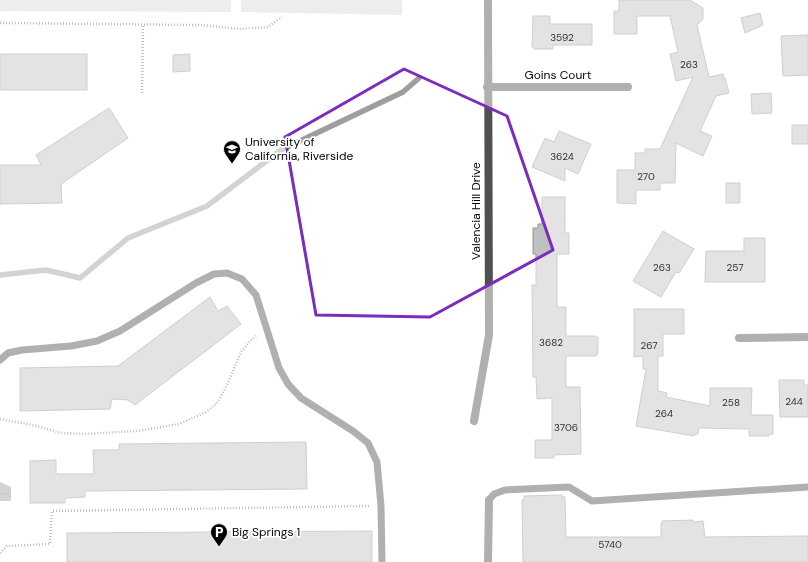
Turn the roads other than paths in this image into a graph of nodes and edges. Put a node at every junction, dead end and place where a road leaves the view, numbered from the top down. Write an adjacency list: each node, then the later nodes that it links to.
1 (488, 0): 2 (street, Valencia Hill Drive)
2 (487, 87): 3 (street, Goins Court); 7 (street, Valencia Hill Drive)
3 (628, 88)
4 (808, 337): 5 (street)
5 (739, 338)
6 (0, 360): 10 (lane)
7 (474, 421)
8 (808, 487): 9 (lane)
9 (489, 500): 11 (street)
10 (382, 562)
11 (488, 562)

